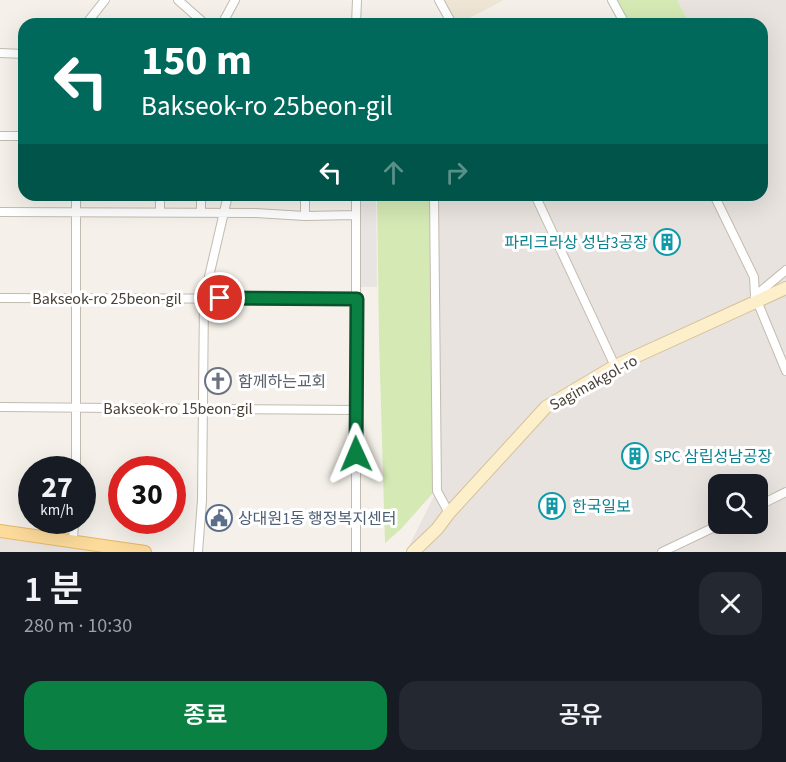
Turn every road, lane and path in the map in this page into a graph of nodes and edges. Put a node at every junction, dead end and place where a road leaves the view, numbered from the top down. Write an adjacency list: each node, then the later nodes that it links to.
1 (105, 0): 7 (street)
2 (178, 0): 8 (street)
3 (235, 0): 9 (street)
4 (357, 0): 10 (street)
5 (439, 0): 11 (street)
6 (612, 0): 12 (street)
7 (91, 18)
8 (198, 18)
9 (225, 18)
10 (356, 18)
11 (449, 18)
12 (622, 18)
13 (0, 53): 14 (street)
14 (18, 54)
15 (0, 136): 16 (street)
16 (18, 136)
17 (76, 201): 27 (street)
18 (160, 201): 28 (street)
19 (201, 201): 29 (street)
20 (227, 201): 30 (street)
21 (305, 201): 32 (street)
22 (356, 201): 31 (street)
23 (434, 201): 49 (street)
24 (539, 201): 40 (street)
25 (717, 201): 39 (street)
26 (0, 212): 27 (street)
27 (76, 212): 28 (street); 36 (street)
28 (160, 212): 29 (street)
29 (201, 213): 30 (street)
30 (224, 213): 32 (street); 37 (street)
31 (356, 215): 32 (street); 38 (street)
32 (305, 216)
33 (786, 270): 39 (street)
34 (786, 288): 39 (street, Sagimakgol-ro)
35 (0, 298): 36 (street, Bakseok-ro 25beon-gil)
36 (76, 298): 37 (street, Bakseok-ro 25beon-gil); 43 (street)
37 (204, 298): 38 (street, Bakseok-ro 25beon-gil); 44 (street)
38 (357, 299): 45 (street)
39 (756, 299): 40 (street, Sagimakgol-ro); 41 (street)
40 (615, 366): 49 (street, Sagimakgol-ro)
41 (786, 371)
42 (0, 407): 43 (street, Bakseok-ro 15beon-gil)
43 (75, 408): 44 (street, Bakseok-ro 15beon-gil); 46 (street)
44 (203, 408): 45 (street, Bakseok-ro 15beon-gil); 55 (street)
45 (356, 410): 56 (street)
46 (76, 456)
47 (786, 492): 48 (street)
48 (768, 501)
49 (449, 513): 57 (street, Sagimakgol-ro)
50 (708, 530): 58 (street)
51 (0, 531): 53 (main road)
52 (73, 534): 53 (street)
53 (73, 541): 54 (main road)
54 (145, 552)
55 (198, 552)
56 (356, 552)
57 (413, 552)
58 (662, 552)

